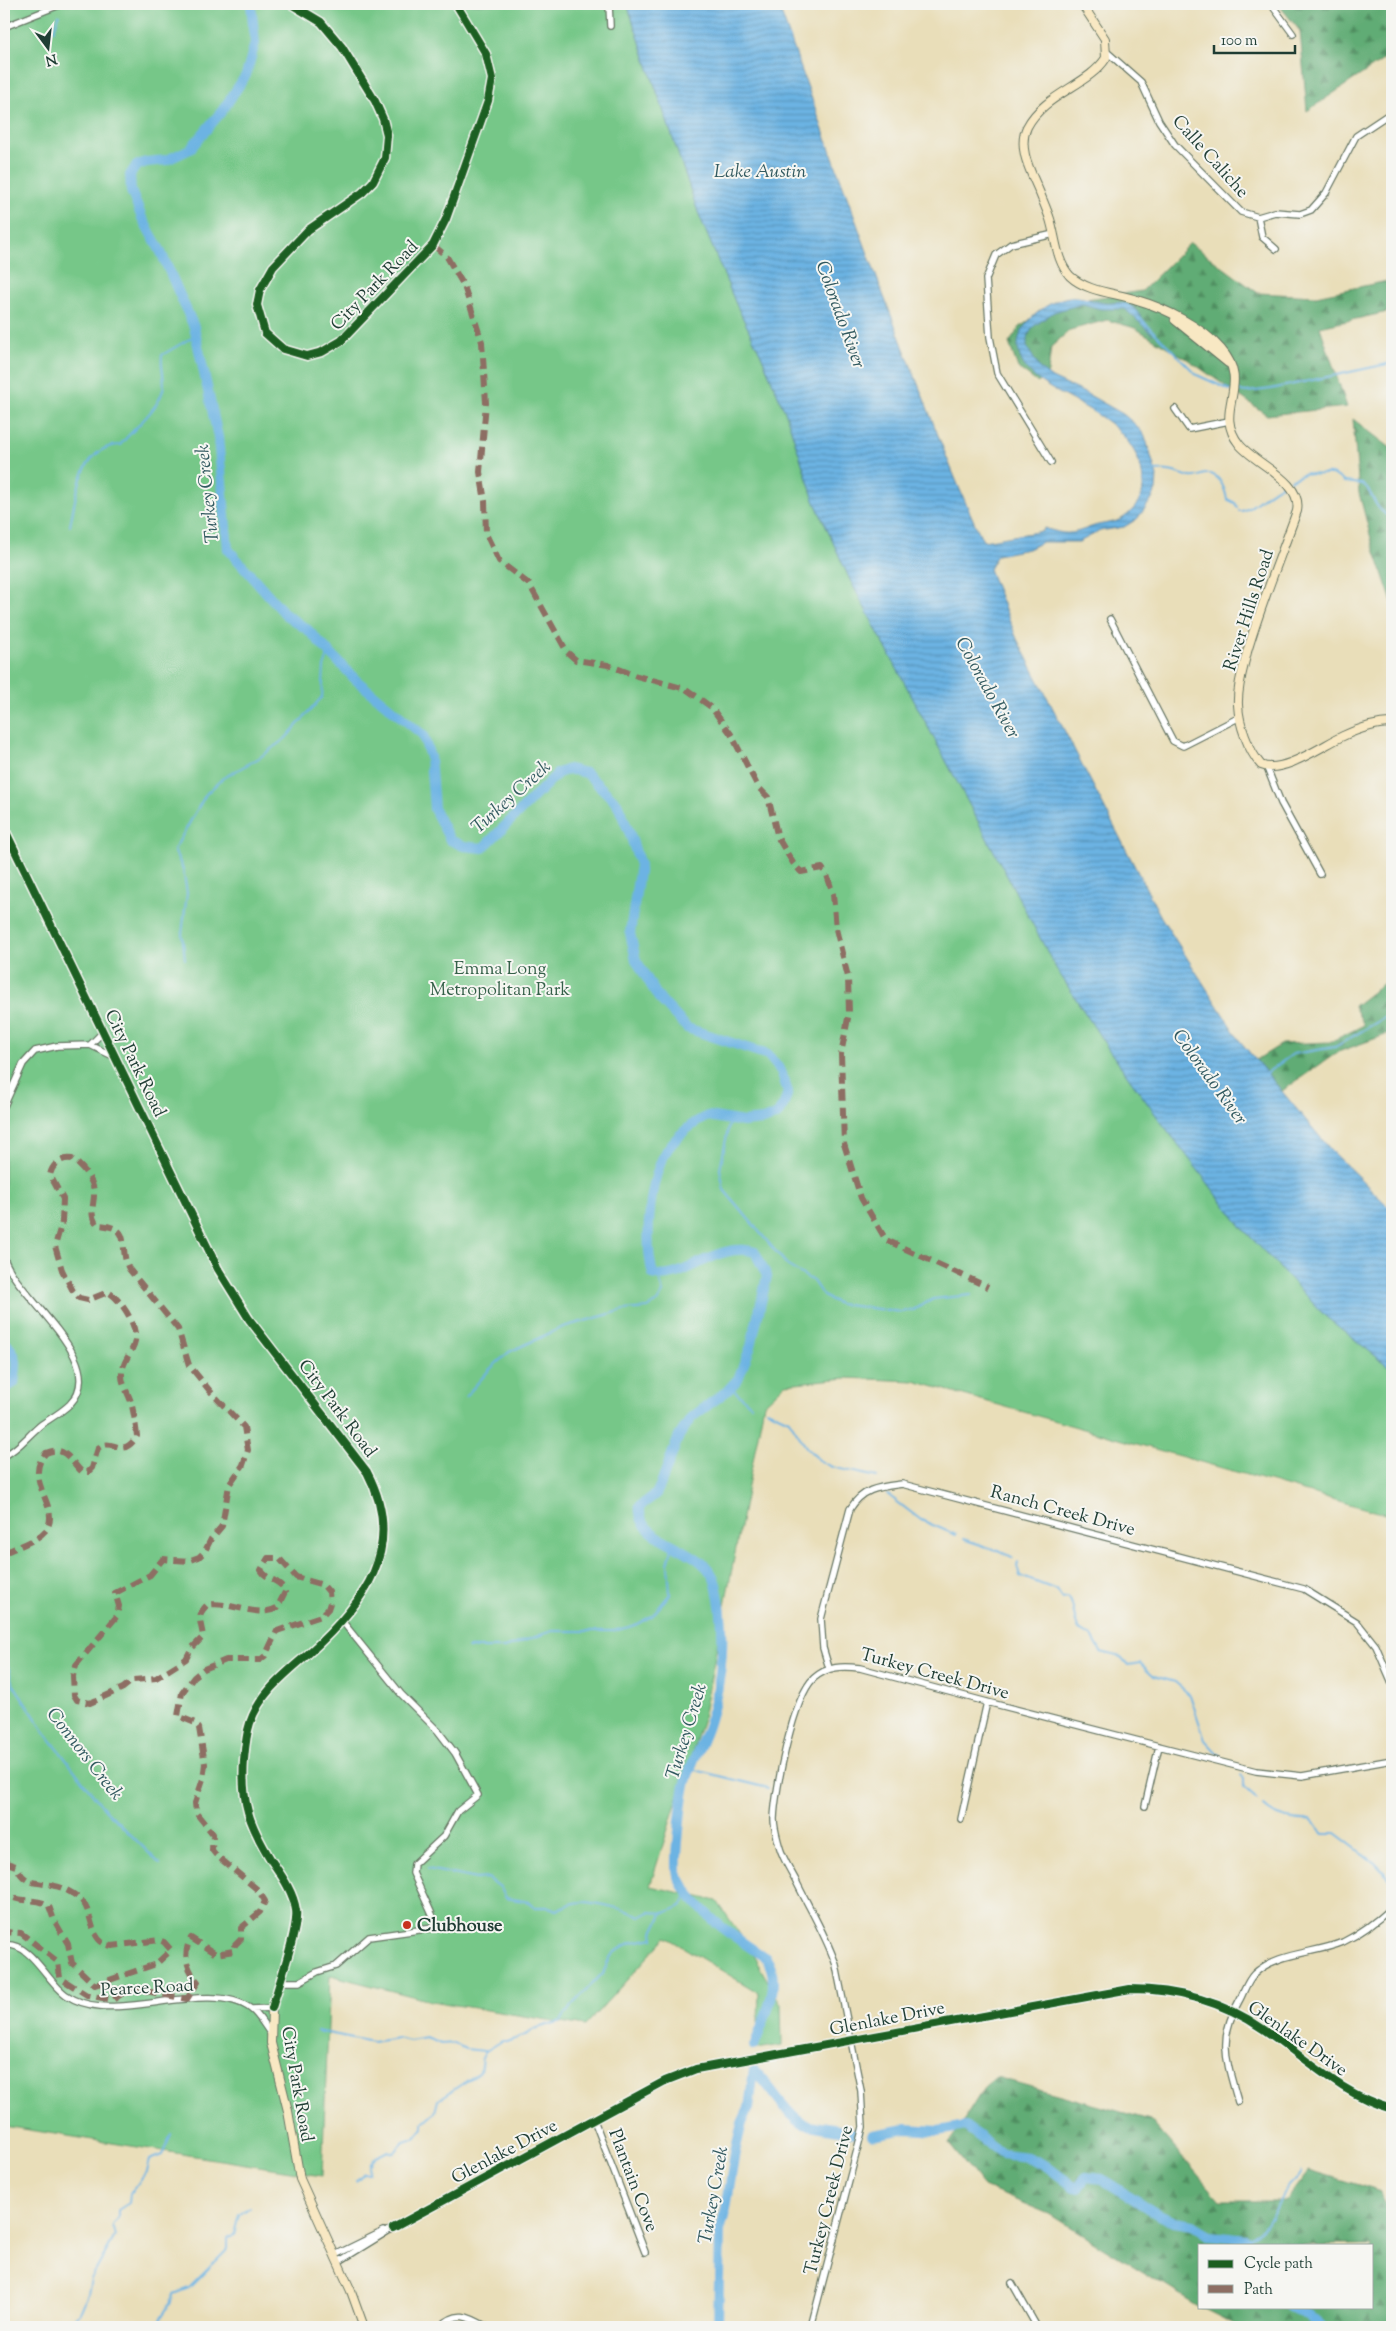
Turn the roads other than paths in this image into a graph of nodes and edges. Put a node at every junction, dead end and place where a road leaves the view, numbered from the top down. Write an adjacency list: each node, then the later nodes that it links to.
1 (62, 4): 8 (street)
2 (290, 4): 3 (street, City Park Road)
3 (456, 4)
4 (609, 4): 7 (street)
5 (1082, 4): 10 (street)
6 (1271, 4): 9 (street)
7 (610, 26)
8 (4, 27)
9 (1293, 34)
10 (1107, 52): 12 (street, Calle Caliche); 13 (street)
11 (1392, 112): 12 (street)
12 (1258, 217): 14 (street, Calle Caliche)
13 (1054, 234): 16 (street); 17 (street)
14 (1276, 249)
15 (1175, 409): 16 (street)
16 (1228, 421): 19 (street, River Hills Road)
17 (1051, 462)
18 (1110, 619): 19 (street)
19 (1240, 717): 22 (street, River Hills Road)
20 (1390, 723): 21 (street); 22 (street)
21 (1392, 730)
22 (1267, 768): 24 (street, River Hills Road)
23 (4, 828): 25 (street, City Park Road)
24 (1320, 874)
25 (104, 1031): 26 (street); 27 (street, City Park Road)
26 (90, 1045): 27 (street); 28 (street)
27 (117, 1058): 31 (street, City Park Road)
28 (4, 1106)
29 (4, 1258): 30 (street)
30 (4, 1456)
31 (342, 1622): 41 (street, City Park Road); 41 (street)
32 (829, 1668): 33 (street, Ranch Creek Drive); 34 (street, Turkey Creek Drive); 46 (street, Turkey Creek Drive)
33 (1392, 1683)
34 (987, 1702): 35 (street, Turkey Creek Drive); 38 (street)
35 (1159, 1746): 36 (street, Turkey Creek Drive); 37 (street)
36 (1392, 1760)
37 (1145, 1806)
38 (961, 1819)
39 (1392, 1907): 44 (street)
40 (4, 1945): 43 (street, Pearce Road)
41 (279, 1982): 42 (street, City Park Road)
42 (272, 2008): 43 (street); 45 (street, City Park Road)
43 (252, 2009): 45 (street)
44 (1233, 2011): 46 (street, Glenlake Drive); 47 (street); 48 (street, Glenlake Drive)
45 (270, 2033): 51 (street, City Park Road)
46 (851, 2040): 49 (street, Glenlake Drive); 56 (street, Turkey Creek Drive)
47 (1238, 2102)
48 (1392, 2109)
49 (594, 2120): 50 (street, Plantain Cove); 51 (street, Glenlake Drive)
50 (645, 2252)
51 (336, 2259): 53 (street, City Park Road)
52 (1012, 2283): 57 (street)
53 (364, 2327)
54 (440, 2327): 55 (street)
55 (486, 2327)
56 (811, 2327)
57 (1037, 2327)

